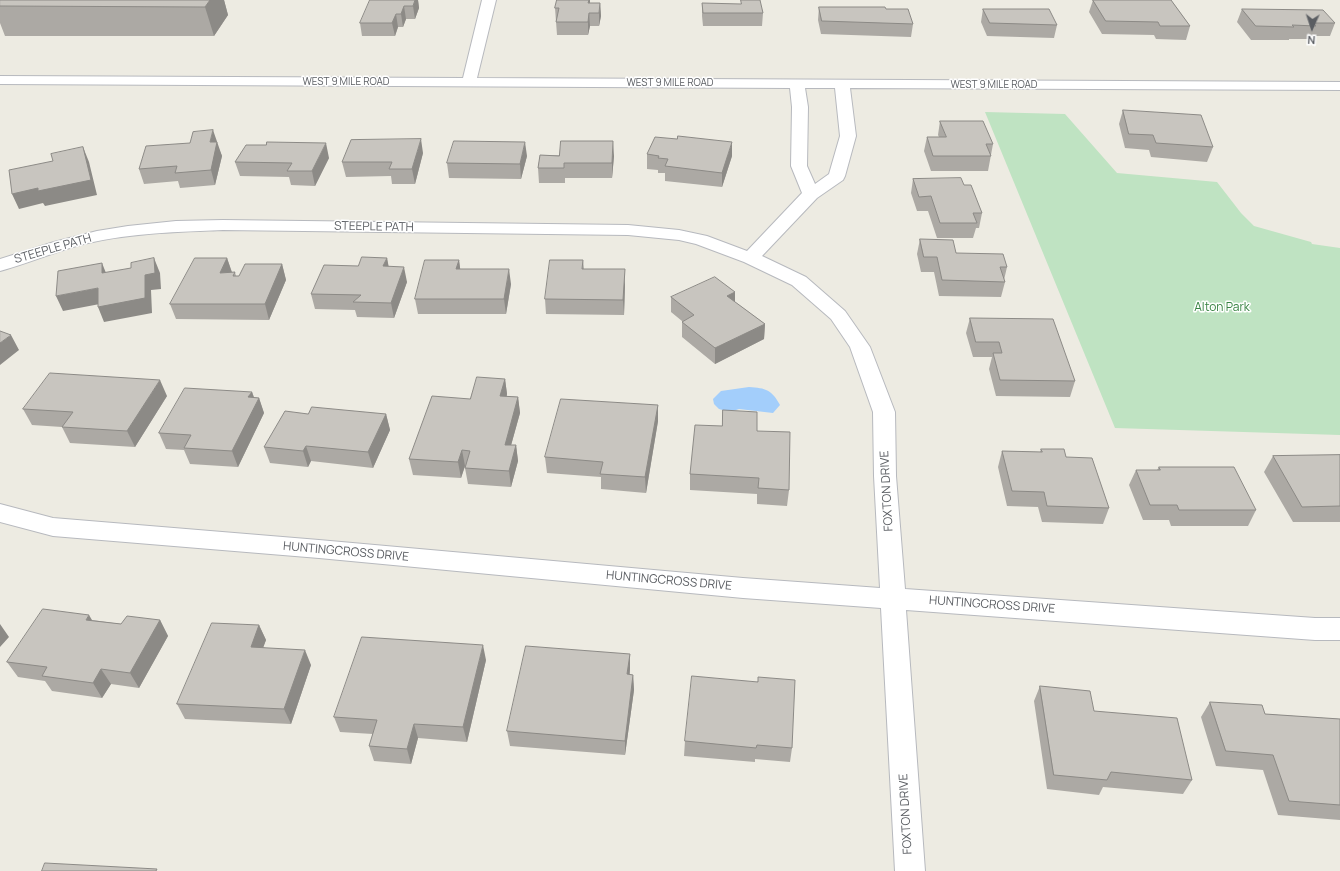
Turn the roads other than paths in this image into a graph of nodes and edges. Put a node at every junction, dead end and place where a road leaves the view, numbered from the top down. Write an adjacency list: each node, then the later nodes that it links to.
1 (489, 0): 3 (street)
2 (0, 80): 3 (street, WEST 9 MILE ROAD)
3 (469, 82): 4 (street, WEST 9 MILE ROAD)
4 (797, 84): 5 (street, WEST 9 MILE ROAD); 7 (street)
5 (842, 84): 6 (street, WEST 9 MILE ROAD); 7 (street)
6 (1340, 86)
7 (811, 194): 8 (street)
8 (750, 258): 9 (street, STEEPLE PATH); 11 (street, FOXTON DRIVE)
9 (0, 265)
10 (0, 514): 11 (street, HUNTINGCROSS DRIVE)
11 (894, 598): 12 (street, HUNTINGCROSS DRIVE); 13 (street, FOXTON DRIVE)
12 (1340, 629)
13 (910, 871)

